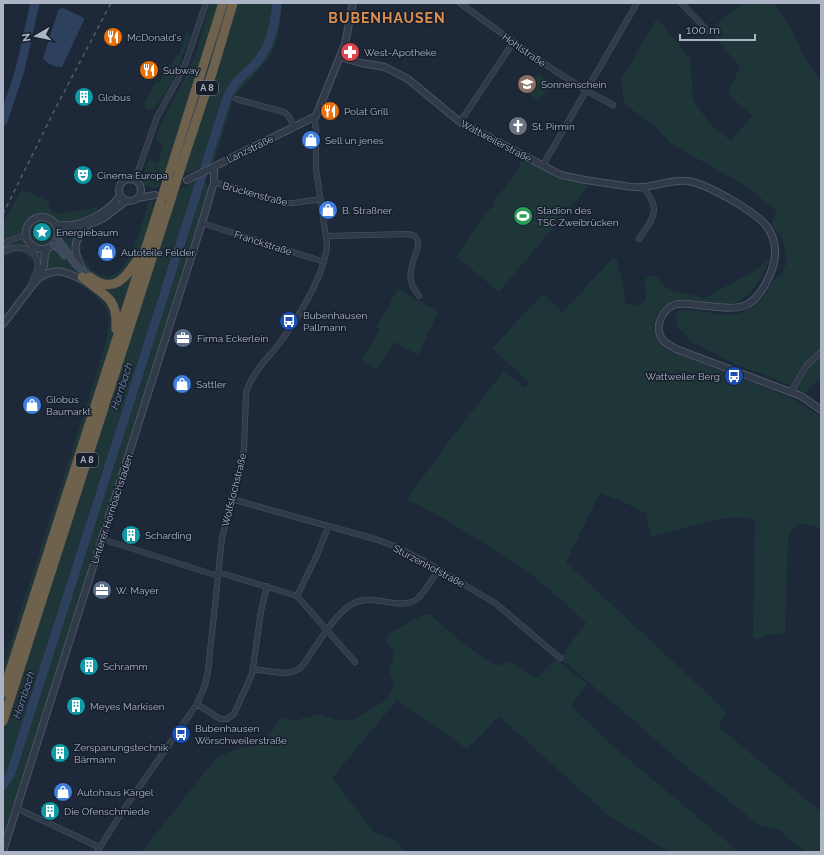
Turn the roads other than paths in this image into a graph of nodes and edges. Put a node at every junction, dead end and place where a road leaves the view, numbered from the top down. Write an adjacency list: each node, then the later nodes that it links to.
1 (206, 3): 20 (street)
2 (223, 3): 38 (highway, A 8, bridge)
3 (233, 3): 62 (highway, A 8, bridge)
4 (353, 3): 10 (street)
5 (460, 3): 9 (street, Hohlstraße)
6 (637, 3): 11 (street)
7 (681, 3): 8 (street)
8 (709, 32)
9 (512, 43): 11 (street, Hohlstraße); 15 (street)
10 (340, 57): 14 (street); 15 (street, Wattweilerstraße)
11 (586, 91): 13 (street, Hohlstraße); 17 (street)
12 (236, 99): 16 (street)
13 (613, 105)
14 (314, 118): 16 (street, Lanzstraße); 26 (street, Wolfslochstraße)
15 (460, 122): 17 (street, Wattweilerstraße)
16 (294, 128): 18 (street, Lanzstraße)
17 (543, 165): 23 (street, Wattweilerstraße)
18 (214, 167): 19 (street, Lanzstraße); 21 (street, Unterer Hornbachstaden)
19 (189, 178)
20 (135, 180): 22 (street); 24 (street)
21 (214, 182): 26 (street, Brückenstraße); 29 (street, Unterer Hornbachstaden)
22 (140, 186): 25 (street); 25 (street)
23 (642, 187): 33 (street); 47 (street, Wattweilerstraße)
24 (120, 196): 27 (street); 28 (street)
25 (138, 198): 27 (street)
26 (321, 199): 32 (street, Wolfslochstraße)
27 (126, 201): 30 (street)
28 (55, 224): 31 (street); 34 (street)
29 (202, 224): 39 (street, Franckstraße); 51 (street, Unterer Hornbachstaden)
30 (87, 225): 34 (street); 40 (street)
31 (26, 235): 35 (street); 36 (street)
32 (327, 236): 39 (street, Wolfslochstraße); 43 (street)
33 (639, 239)
34 (54, 241): 36 (street); 40 (main road); 41 (street)
35 (3, 245)
36 (37, 248): 41 (street)
37 (3, 252): 42 (street)
38 (144, 252): 40 (highway); 45 (highway, A 8)
39 (324, 262): 49 (street, Wolfslochstraße)
40 (84, 277): 41 (street); 45 (highway)
41 (36, 279): 42 (street)
42 (30, 287): 44 (street)
43 (419, 296)
44 (3, 324)
45 (114, 344): 60 (highway, A 8)
46 (821, 352): 47 (street)
47 (791, 392): 48 (street)
48 (821, 410)
49 (231, 499): 50 (street, Sturzenhofstraße); 53 (street, Wolfslochstraße)
50 (328, 527): 52 (street, Sturzenhofstraße); 55 (street)
51 (102, 539): 53 (street); 63 (street, Unterer Hornbachstaden)
52 (439, 569): 56 (street); 57 (street, Sturzenhofstraße)
53 (218, 574): 54 (street); 61 (street, Wolfslochstraße)
54 (267, 586): 55 (street); 59 (street)
55 (297, 596): 56 (street)
56 (327, 630): 58 (street); 59 (street)
57 (560, 658)
58 (355, 662)
59 (253, 669): 61 (street)
60 (3, 693)
61 (197, 704): 64 (street, Wolfslochstraße)
62 (3, 721)
63 (16, 808): 64 (street); 65 (street, Unterer Hornbachstaden)
64 (98, 850)
65 (3, 851)

